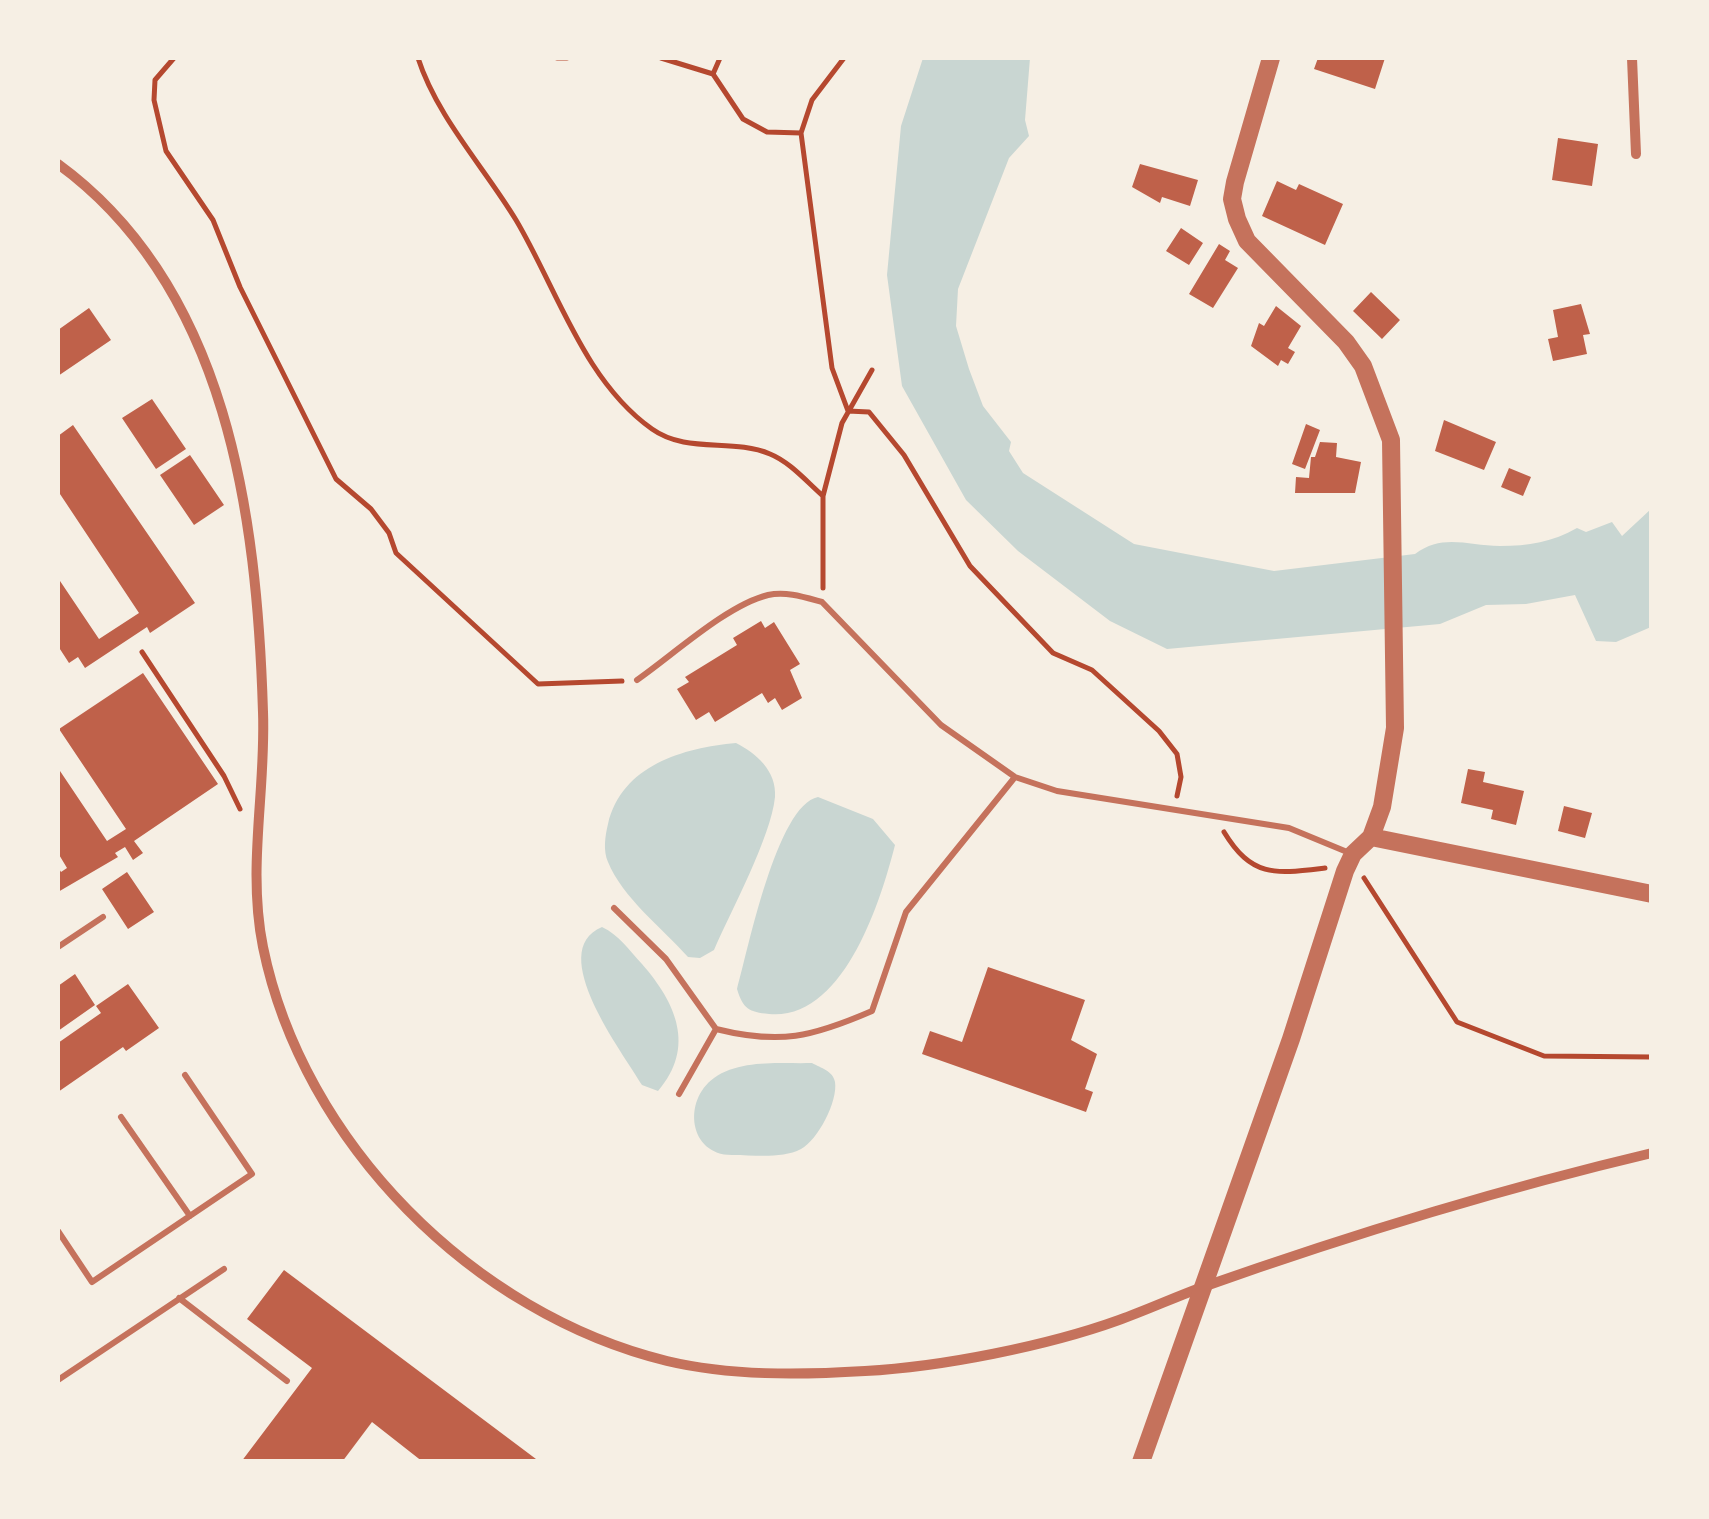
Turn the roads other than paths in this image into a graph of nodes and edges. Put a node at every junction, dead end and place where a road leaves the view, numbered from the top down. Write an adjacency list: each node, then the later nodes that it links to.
1 (1271, 58): 7 (street)
2 (1632, 58): 3 (street)
3 (1636, 154)
4 (58, 164): 21 (street)
5 (637, 680): 6 (lane)
6 (1015, 777): 8 (lane); 13 (lane)
7 (1371, 838): 8 (street); 9 (street)
8 (1353, 854): 21 (street)
9 (1652, 894)
10 (614, 908): 13 (lane)
11 (104, 917): 12 (lane)
12 (58, 948)
13 (716, 1030): 15 (lane)
14 (185, 1075): 18 (lane)
15 (679, 1094)
16 (121, 1117): 18 (lane)
17 (1652, 1154): 21 (street)
18 (190, 1216): 19 (lane)
19 (58, 1230)
20 (224, 1268): 22 (lane)
21 (1199, 1288): 25 (street)
22 (179, 1298): 23 (lane); 24 (lane)
23 (58, 1380)
24 (287, 1382)
25 (1141, 1462)

